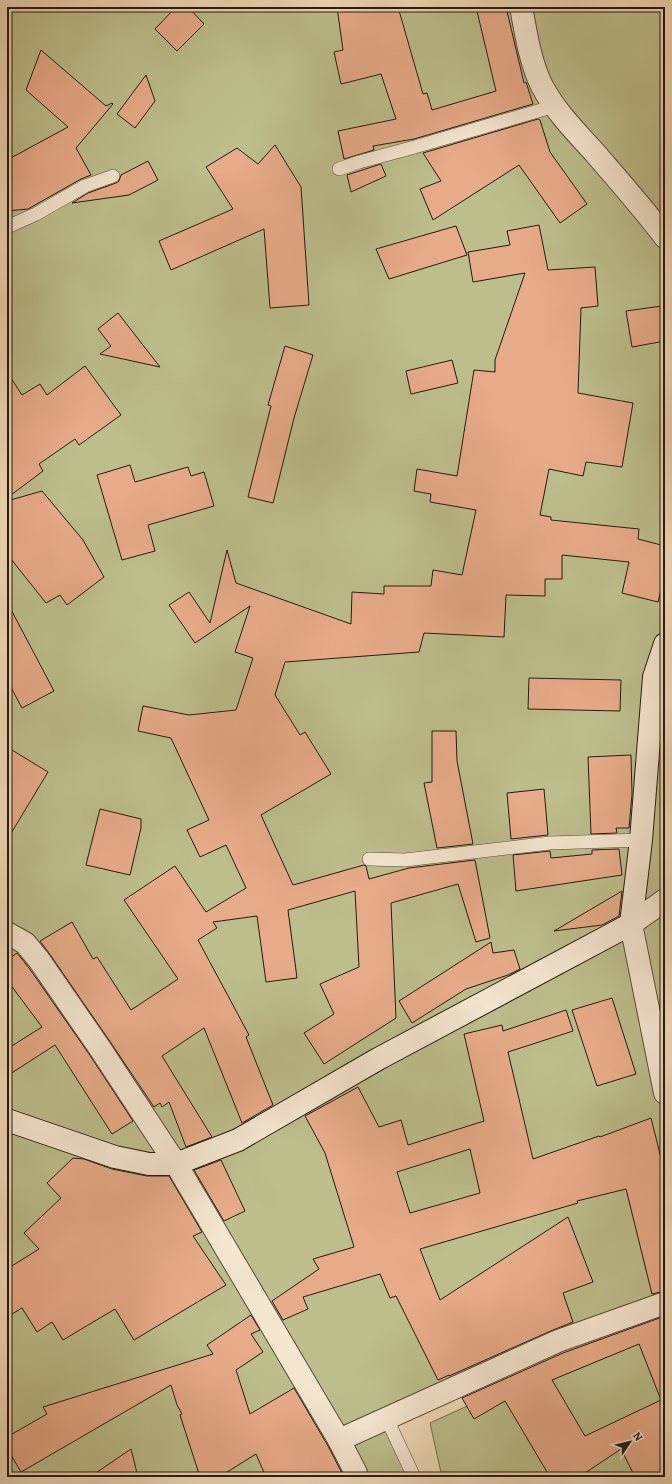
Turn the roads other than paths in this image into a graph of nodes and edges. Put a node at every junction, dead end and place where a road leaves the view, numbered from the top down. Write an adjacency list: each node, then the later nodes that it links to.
1 (521, 7): 2 (street)
2 (555, 106): 3 (lane); 6 (street)
3 (338, 169)
4 (112, 176): 5 (lane)
5 (7, 227)
6 (665, 237)
7 (665, 644): 8 (street)
8 (641, 840): 9 (lane); 11 (street)
9 (369, 859)
10 (665, 900): 11 (street)
11 (631, 924): 13 (street); 15 (street)
12 (7, 934): 15 (street)
13 (665, 1093)
14 (7, 1120): 15 (street)
15 (176, 1164): 18 (street)
16 (665, 1303): 17 (street)
17 (387, 1419): 18 (street); 20 (lane)
18 (339, 1440): 19 (street)
19 (356, 1477)
20 (414, 1477)

